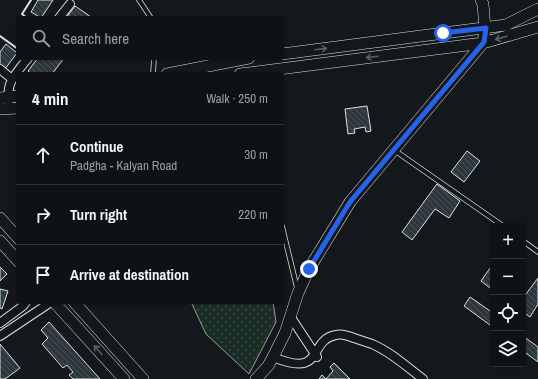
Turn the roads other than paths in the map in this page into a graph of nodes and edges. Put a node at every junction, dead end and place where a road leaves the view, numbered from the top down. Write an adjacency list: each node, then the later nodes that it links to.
1 (139, 0): 6 (lane)
2 (481, 0): 8 (street)
3 (70, 4): 5 (street)
4 (538, 9): 8 (street)
5 (61, 16)
6 (150, 16)
7 (538, 27): 9 (street, one-way to 9)
8 (486, 28): 9 (street); 10 (street, one-way to 8)
9 (484, 42): 20 (street, one-way to 20); 24 (street)
10 (284, 54)
11 (26, 60): 16 (street)
12 (154, 60): 17 (lane)
13 (239, 60): 18 (street)
14 (244, 60): 19 (street)
15 (0, 69): 22 (street)
16 (17, 72)
17 (153, 72)
18 (177, 72)
19 (241, 72)
20 (255, 72)
21 (16, 74): 22 (street)
22 (12, 79): 23 (street)
23 (9, 103)
24 (394, 150): 26 (lane); 35 (street)
25 (0, 218): 28 (street)
26 (500, 223)
27 (284, 234): 35 (lane)
28 (16, 236)
29 (0, 241): 32 (street)
30 (526, 243): 33 (lane)
31 (16, 245): 32 (street)
32 (9, 250): 34 (street)
33 (538, 252)
34 (16, 259)
35 (298, 293): 40 (street)
36 (24, 304): 41 (street)
37 (50, 304): 42 (street)
38 (55, 304): 45 (street, one-way to 38)
39 (76, 304): 46 (street)
40 (290, 316): 43 (street); 44 (street)
41 (0, 323)
42 (0, 336)
43 (273, 357): 44 (street); 47 (street)
44 (317, 357): 48 (street)
45 (124, 379)
46 (143, 379)
47 (256, 379)
48 (423, 379)

